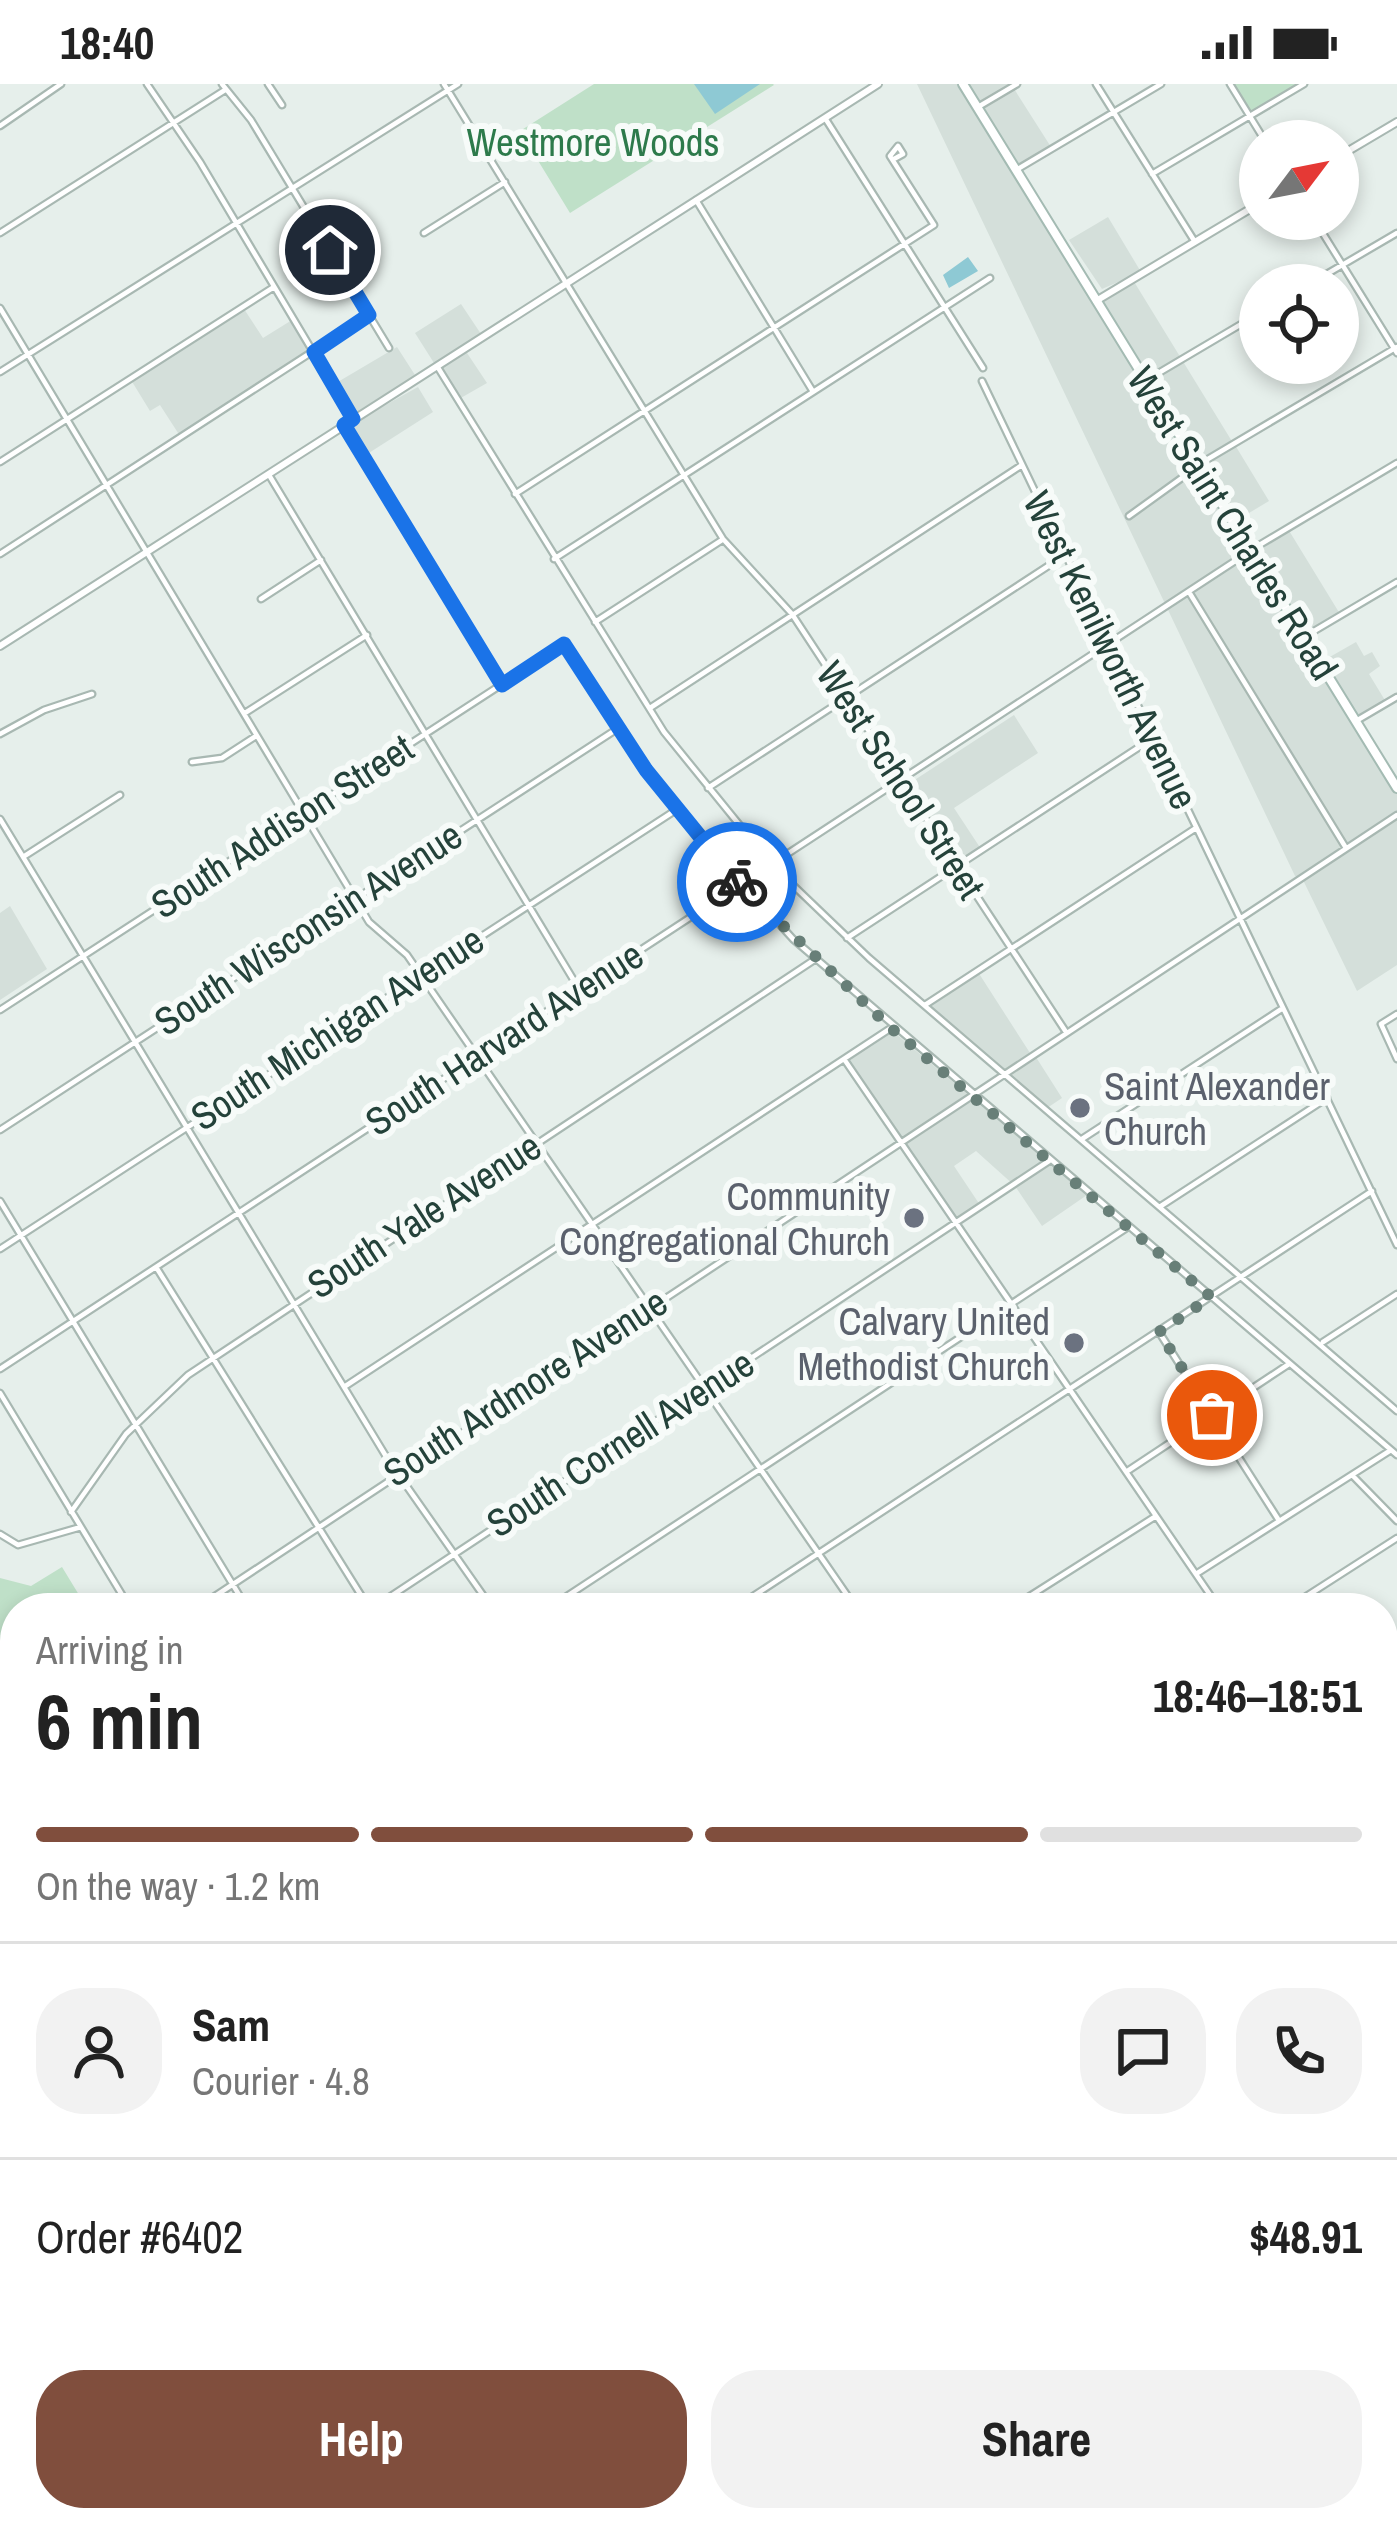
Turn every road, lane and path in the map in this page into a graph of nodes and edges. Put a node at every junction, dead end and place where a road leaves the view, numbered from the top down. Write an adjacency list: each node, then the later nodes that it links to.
1 (61, 84): 22 (street)
2 (147, 84): 21 (street)
3 (268, 84): 14 (street)
4 (458, 84): 13 (street)
5 (878, 84): 18 (street)
6 (963, 84): 15 (main road, West Saint Charles Road)
7 (1017, 84): 15 (street)
8 (1096, 84): 16 (street)
9 (1161, 84): 16 (street)
10 (1230, 84): 17 (street)
11 (1304, 84): 17 (street)
12 (223, 87): 21 (street); 28 (street)
13 (446, 87): 27 (street, West School Street); 28 (street)
14 (282, 105)
15 (978, 107): 25 (main road, West Saint Charles Road)
16 (1114, 112): 25 (street); 26 (street)
17 (1250, 116): 19 (street); 26 (street)
18 (825, 118): 29 (street); 36 (street)
19 (1252, 120)
20 (1397, 122): 23 (street)
21 (173, 123): 31 (street); 32 (street)
22 (0, 126)
23 (1359, 145)
24 (894, 159): 36 (street)
25 (1016, 170): 42 (main road, West Saint Charles Road)
26 (1152, 174): 35 (street)
27 (505, 182): 33 (street); 39 (street, West School Street)
28 (291, 184): 31 (street); 45 (street)
29 (696, 200): 39 (street); 47 (street)
30 (1239, 216): 35 (street)
31 (234, 221): 40 (street); 51 (street)
32 (0, 233)
33 (424, 233)
34 (1397, 233): 37 (street)
35 (1195, 242): 42 (street)
36 (904, 244): 44 (street); 47 (street)
37 (1344, 264)
38 (990, 278): 44 (street)
39 (568, 282): 52 (street); 58 (street, West School Street)
40 (274, 286): 50 (street); 60 (street)
41 (1359, 292): 49 (street)
42 (1096, 301): 55 (main road, West Saint Charles Road)
43 (0, 308): 51 (street)
44 (944, 308): 53 (street); 57 (street)
45 (369, 315): 48 (street); 50 (street)
46 (1239, 325): 55 (street)
47 (774, 328): 57 (street); 58 (street)
48 (389, 348)
49 (1396, 350): 65 (street)
50 (314, 352): 59 (street); 68 (street)
51 (28, 354): 54 (street); 60 (street)
52 (437, 366): 59 (street); 69 (street)
53 (983, 368)
54 (0, 372)
55 (1145, 381): 65 (main road, West Saint Charles Road)
56 (982, 382): 64 (street, West Kenilworth Avenue)
57 (813, 392): 67 (street)
58 (645, 411): 67 (street, West School Street); 69 (street)
59 (353, 419): 61 (street)
60 (67, 420): 62 (street); 68 (street)
61 (344, 425): 66 (street); 87 (street)
62 (0, 462)
63 (1397, 463): 73 (street, South Harvard Avenue)
64 (1022, 465): 75 (street, West Kenilworth Avenue); 81 (street)
65 (1199, 467): 70 (street); 73 (main road, West Saint Charles Road)
66 (268, 473): 72 (street); 77 (street)
67 (684, 475): 71 (street, West School Street); 76 (street)
68 (106, 486): 72 (street); 74 (street)
69 (514, 494): 76 (street)
70 (1129, 516)
71 (723, 539): 81 (street, West School Street); 82 (street)
72 (146, 551): 86 (street); 92 (street)
73 (1250, 551): 79 (street, South Harvard Avenue); 84 (main road, West Saint Charles Road)
74 (0, 554)
75 (1065, 555): 85 (street, West Kenilworth Avenue); 90 (street)
76 (554, 559): 82 (street)
77 (321, 560): 80 (street); 83 (street)
78 (1397, 582): 84 (street)
79 (1188, 592): 85 (street, South Harvard Avenue); 110 (street)
80 (261, 599)
81 (792, 614): 90 (street, West School Street); 91 (street)
82 (595, 622): 91 (street)
83 (367, 635): 92 (street); 96 (street)
84 (1304, 638): 93 (main road, West Saint Charles Road)
85 (1108, 645): 98 (street, West Kenilworth Avenue); 100 (street, South Harvard Avenue)
86 (0, 646)
87 (502, 685): 94 (street, South Addison Street); 96 (street, South Addison Street)
88 (92, 694): 95 (street)
89 (1397, 697): 93 (street)
90 (847, 698): 100 (street, West School Street); 102 (street)
91 (648, 708): 102 (street)
92 (243, 715): 97 (street)
93 (1356, 721): 101 (main road, West Saint Charles Road)
94 (617, 730): 104 (street); 108 (street, South Wisconsin Avenue)
95 (0, 734)
96 (426, 734): 105 (street, South Addison Street); 108 (street)
97 (256, 736): 99 (street); 105 (street)
98 (1153, 738): 109 (street, West Kenilworth Avenue); 113 (street)
99 (192, 762)
100 (901, 780): 112 (street, South Harvard Avenue); 113 (street, West School Street)
101 (1397, 788)
102 (707, 789): 112 (street)
103 (120, 795): 111 (street)
104 (676, 810): 114 (street); 116 (street, South Michigan Avenue)
105 (303, 812): 115 (street); 120 (street, South Addison Street)
106 (1397, 815): 110 (street, South Ardmore Avenue)
107 (0, 819): 111 (street)
108 (478, 819): 115 (street, South Wisconsin Avenue); 116 (street)
109 (1196, 828): 117 (street, West Kenilworth Avenue); 119 (street)
110 (1346, 848): 117 (street, South Ardmore Avenue)
111 (23, 857): 120 (street)
112 (772, 865): 114 (street, South Harvard Avenue); 118 (street)
113 (957, 866): 118 (street); 119 (street, West School Street)
114 (740, 886): 121 (street); 123 (street, South Harvard Avenue)
115 (355, 898): 122 (street); 130 (street, South Wisconsin Avenue)
116 (529, 904): 122 (street, South Michigan Avenue); 123 (street)
117 (1240, 918): 125 (street, West Kenilworth Avenue); 129 (street, South Ardmore Avenue)
118 (847, 938): 124 (street)
119 (1012, 949): 124 (street); 129 (street, West School Street)
120 (82, 954): 126 (street, South Addison Street); 130 (street)
121 (814, 959): 128 (street); 141 (street, South Yale Avenue)
122 (420, 974): 131 (street); 137 (street, South Michigan Avenue)
123 (579, 989): 131 (street, South Harvard Avenue)
124 (925, 1006): 134 (street)
125 (1283, 1008): 136 (street, West Kenilworth Avenue); 139 (street)
126 (0, 1010)
127 (1397, 1014): 133 (street)
128 (891, 1028): 132 (street); 135 (street)
129 (1066, 1032): 134 (street, South Ardmore Avenue)
130 (134, 1040): 137 (street); 138 (street, South Wisconsin Avenue)
131 (477, 1055): 141 (street); 146 (street, South Harvard Avenue)
132 (844, 1059): 140 (street); 148 (street)
133 (1397, 1059)
134 (1003, 1072): 135 (street, South Ardmore Avenue); 139 (street)
135 (969, 1095): 140 (street, South Ardmore Avenue); 142 (street)
136 (1327, 1098): 143 (street, West Kenilworth Avenue); 145 (street)
137 (186, 1125): 146 (street); 150 (street, South Michigan Avenue)
138 (0, 1130)
139 (1082, 1139): 145 (street)
140 (899, 1141): 147 (street); 159 (street, South Ardmore Avenue)
141 (536, 1142): 148 (street); 157 (street, South Yale Avenue)
142 (1049, 1161): 147 (street, South Cornell Avenue); 149 (street)
143 (1372, 1191): 151 (street, West Kenilworth Avenue); 154 (street)
144 (0, 1201): 150 (street)
145 (1161, 1206): 154 (street)
146 (237, 1209): 153 (street, South Harvard Avenue); 157 (street)
147 (956, 1222): 158 (street); 167 (street, South Cornell Avenue)
148 (593, 1224): 159 (street); 166 (street)
149 (1128, 1227): 156 (street); 158 (street)
150 (21, 1236): 152 (street, South Michigan Avenue); 160 (street)
151 (1397, 1245)
152 (0, 1250)
153 (154, 1265): 160 (street, South Harvard Avenue); 163 (street)
154 (1243, 1276): 156 (street); 162 (street)
155 (1397, 1294): 162 (street)
156 (1211, 1297): 161 (street); 164 (street)
157 (293, 1302): 163 (street, South Yale Avenue); 166 (street)
158 (1011, 1304): 168 (street); 176 (street)
159 (649, 1305): 167 (street); 177 (street, South Ardmore Avenue)
160 (72, 1321): 165 (street, South Harvard Avenue); 174 (street)
161 (1159, 1332): 168 (street); 173 (street)
162 (1323, 1342): 172 (street)
163 (212, 1358): 174 (street, South Yale Avenue); 185 (street)
164 (1289, 1364): 173 (street); 175 (street)
165 (0, 1370)
166 (344, 1387): 177 (street)
167 (705, 1388): 176 (street); 188 (street, South Cornell Avenue)
168 (1070, 1390): 178 (street); 189 (street)
169 (0, 1394): 170 (street)
170 (7, 1406): 171 (street); 180 (street)
171 (0, 1411)
172 (1397, 1412)
173 (1212, 1415): 178 (street); 182 (street)
174 (134, 1424): 180 (street, South Yale Avenue); 191 (street)
175 (1394, 1453): 179 (street)
176 (761, 1469): 189 (street); 198 (street)
177 (397, 1471): 185 (street, South Ardmore Avenue); 188 (street)
178 (1126, 1472): 181 (street)
179 (1352, 1475): 182 (street); 183 (street)
180 (71, 1512): 184 (street)
181 (1156, 1516): 190 (street); 201 (street)
182 (1280, 1521): 190 (street)
183 (1397, 1521)
184 (81, 1527): 186 (street); 192 (street)
185 (314, 1527): 191 (street, South Ardmore Avenue); 195 (street)
186 (0, 1534)
187 (1397, 1538): 203 (street)
188 (453, 1552): 196 (street, South Cornell Avenue); 197 (street)
189 (819, 1554): 199 (street); 200 (street)
190 (1196, 1574): 202 (street)
191 (231, 1585): 193 (street, South Ardmore Avenue); 194 (street)
192 (121, 1593)
193 (219, 1593)
194 (237, 1593)
195 (360, 1593)
196 (393, 1593)
197 (482, 1593)
198 (572, 1593)
199 (758, 1593)
200 (846, 1593)
201 (1035, 1593)
202 (1209, 1593)
203 (1311, 1593)

